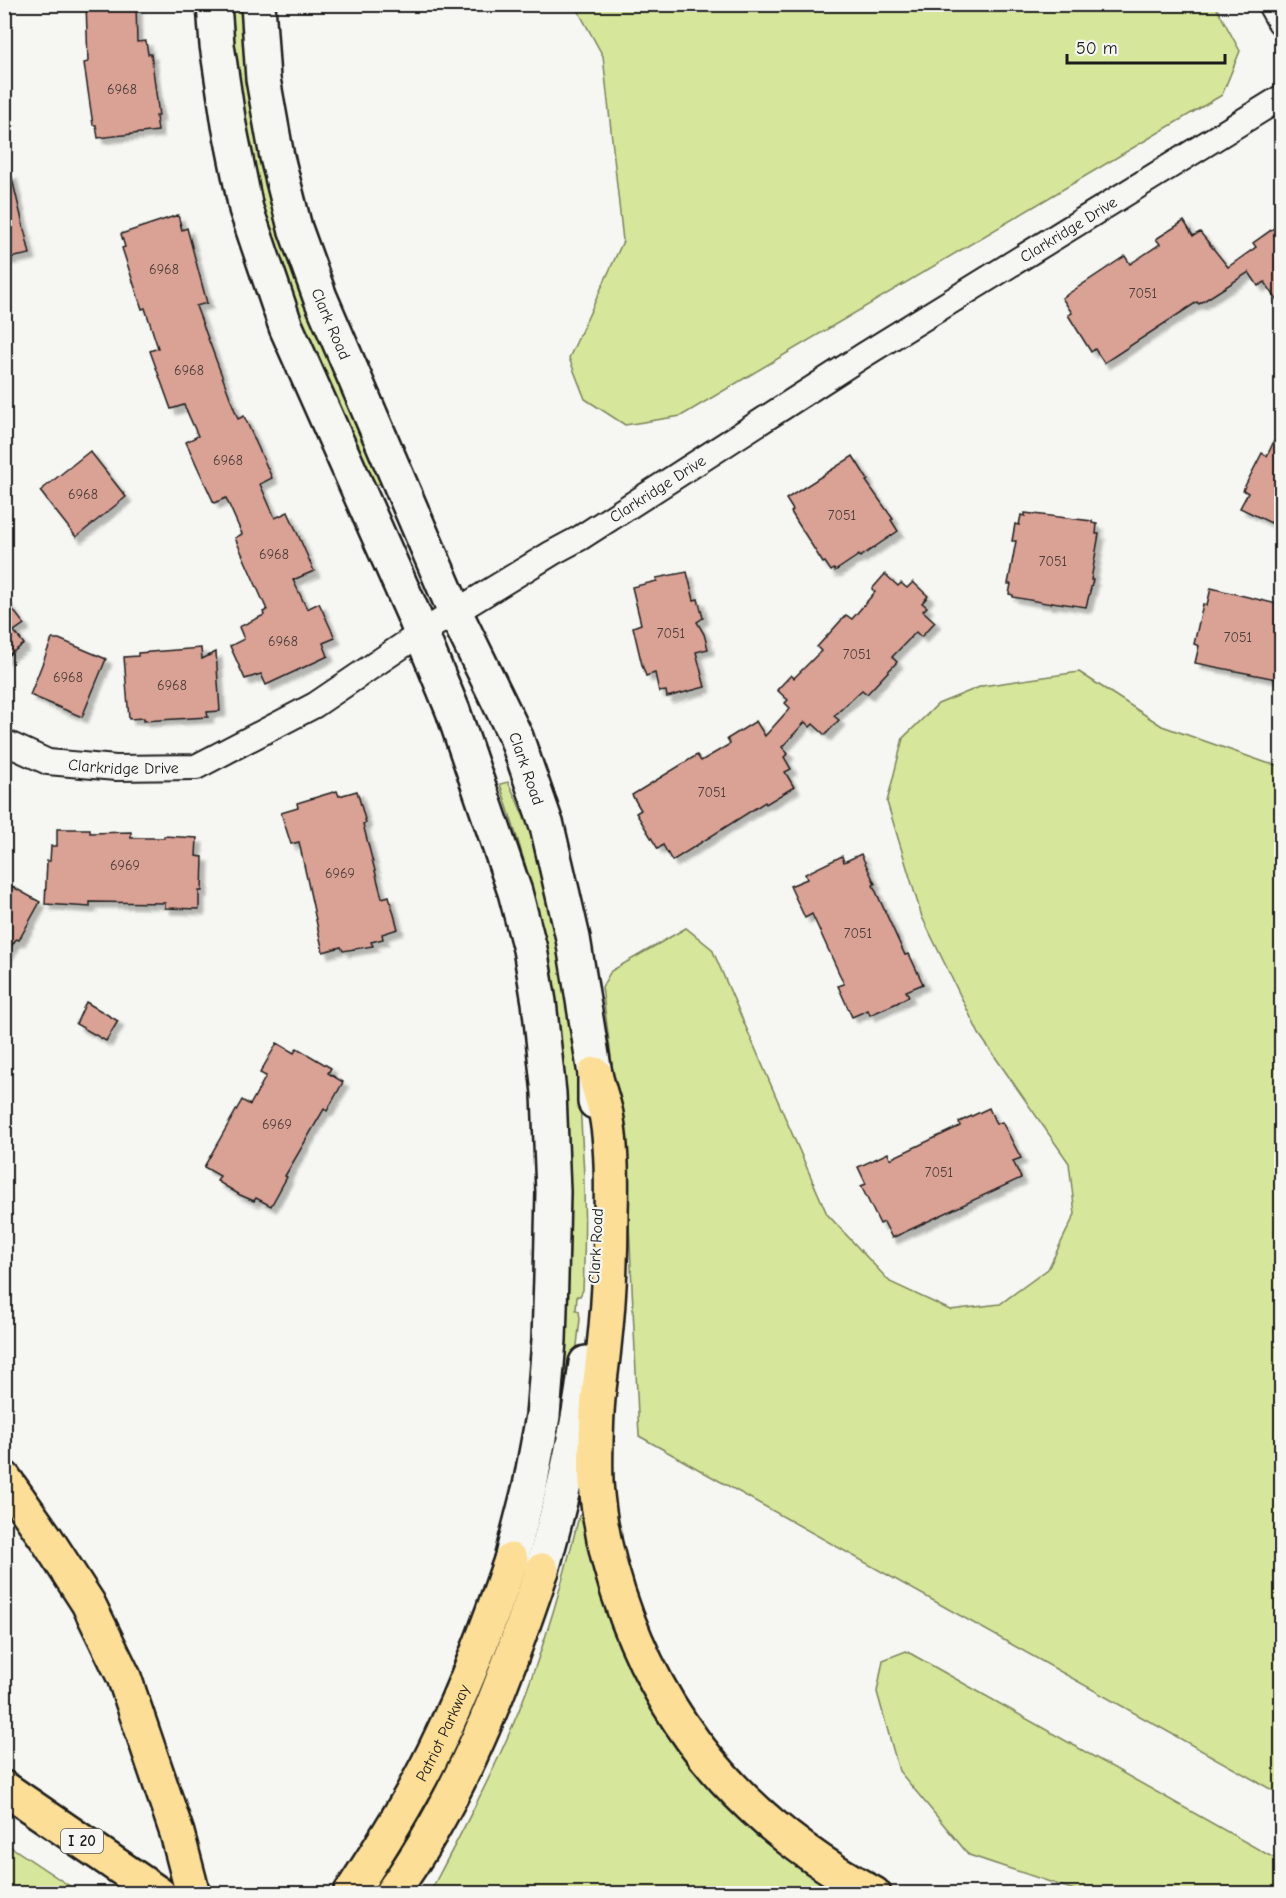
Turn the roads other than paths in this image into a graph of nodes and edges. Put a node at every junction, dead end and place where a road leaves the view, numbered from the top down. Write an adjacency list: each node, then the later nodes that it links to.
1 (214, 4): 7 (main road)
2 (258, 4): 6 (main road, Clark Road)
3 (1273, 4): 4 (street)
4 (1281, 20)
5 (1281, 97): 6 (street, Clarkridge Drive)
6 (455, 612): 7 (street, Clarkridge Drive); 9 (main road, Clark Road)
7 (421, 633): 8 (street, Clarkridge Drive); 11 (main road)
8 (4, 742)
9 (595, 1074): 12 (main road, Clark Road); 18 (highway)
10 (4, 1478): 15 (highway)
11 (511, 1560): 16 (highway, Patriot Parkway)
12 (542, 1570): 17 (highway)
13 (4, 1788): 14 (highway, I 20)
14 (159, 1893)
15 (193, 1893)
16 (350, 1893)
17 (392, 1893)
18 (874, 1893)

